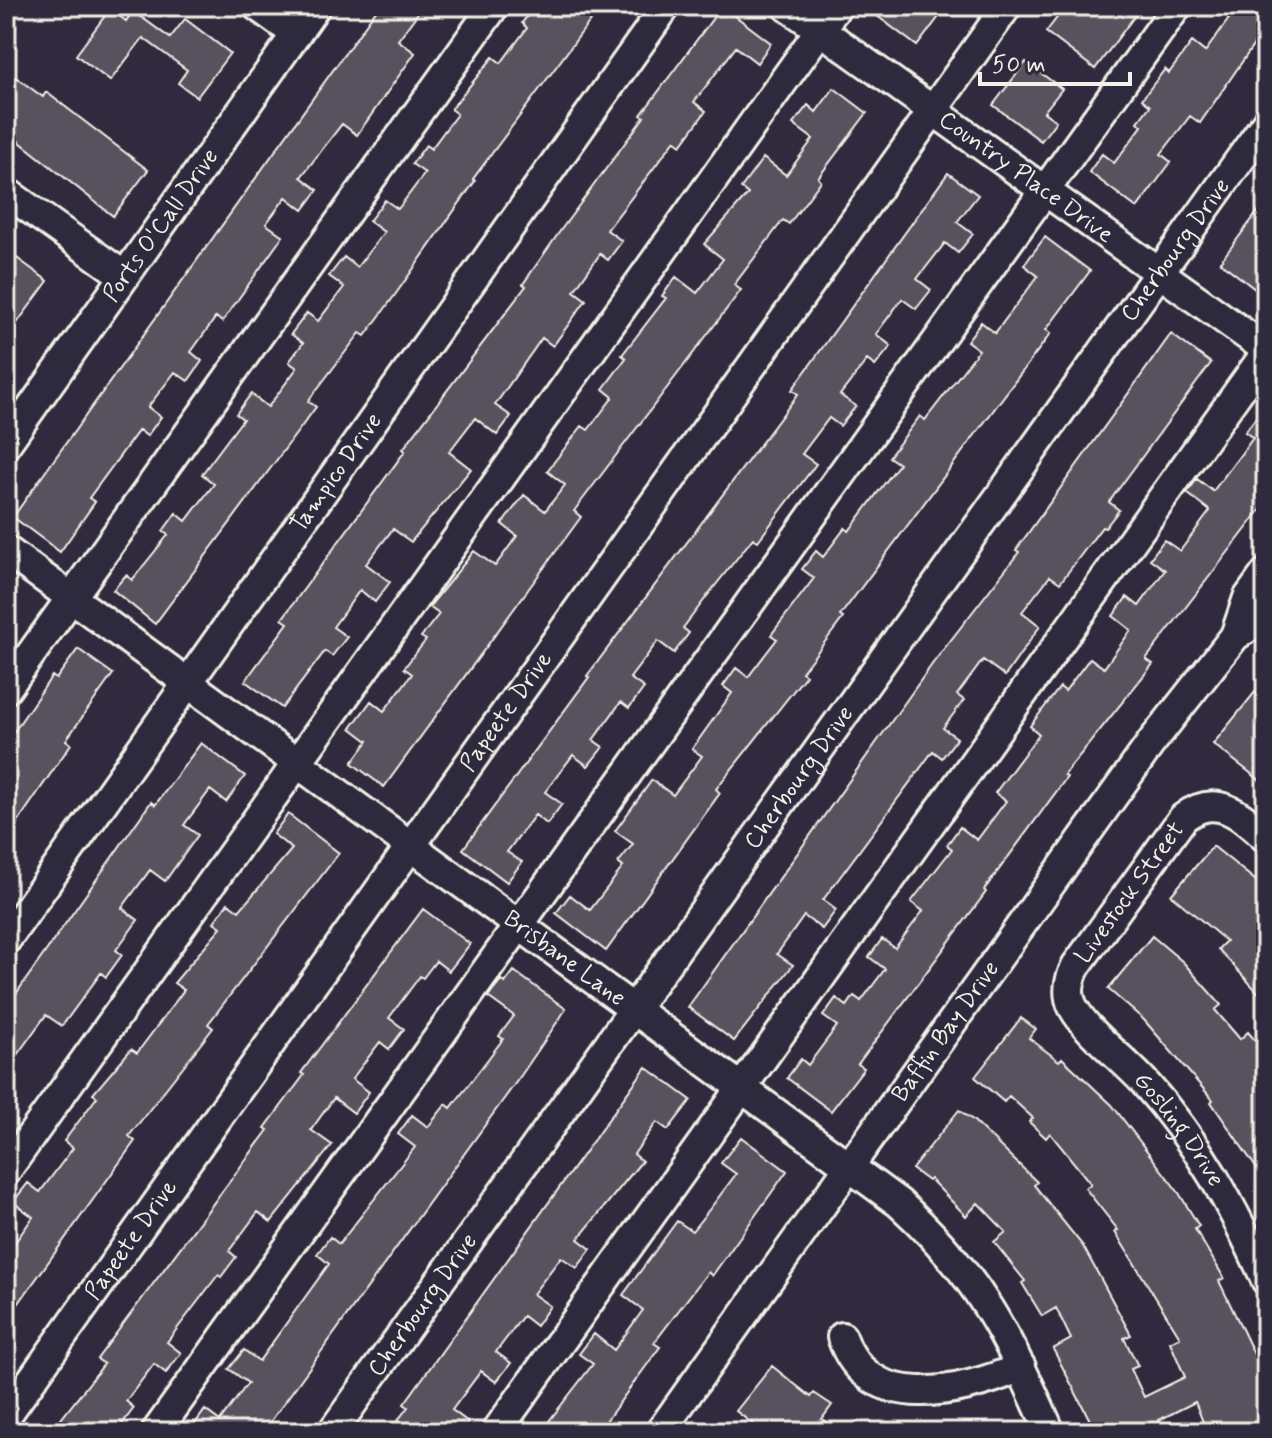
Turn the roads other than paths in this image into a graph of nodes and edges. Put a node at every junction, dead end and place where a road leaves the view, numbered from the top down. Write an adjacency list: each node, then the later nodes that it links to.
1 (257, 6): 10 (street)
2 (316, 6): 10 (street, Ports O'Call Drive)
3 (494, 6): 21 (street)
4 (666, 6): 24 (street, Tampico Drive)
5 (787, 6): 9 (street, Country Place Drive)
6 (837, 6): 9 (street)
7 (1007, 6): 11 (street, Papeete Drive)
8 (1177, 6): 13 (street)
9 (821, 30): 11 (street, Country Place Drive); 26 (street)
10 (296, 34): 16 (street, Ports O'Call Drive)
11 (932, 109): 13 (street, Country Place Drive); 28 (street, Papeete Drive)
12 (1266, 123): 15 (street, Cherbourg Drive)
13 (1044, 190): 15 (street, Country Place Drive); 29 (street)
14 (6, 192): 16 (street)
15 (1158, 271): 17 (street, Country Place Drive); 32 (street, Cherbourg Drive)
16 (123, 275): 18 (street, Ports O'Call Drive)
17 (1266, 351): 33 (street)
18 (6, 444)
19 (6, 550): 21 (street, Brisbane Lane)
20 (1266, 573): 23 (street, Baffin Bay Drive)
21 (71, 598): 24 (street, Brisbane Lane); 25 (street)
22 (1266, 616): 23 (street, Baffin Bay Drive)
23 (1235, 636): 34 (street, Baffin Bay Drive)
24 (189, 684): 26 (street, Brisbane Lane); 30 (street, Tampico Drive)
25 (6, 689)
26 (296, 764): 28 (street, Brisbane Lane); 35 (street)
27 (1266, 838): 31 (street, Livestock Street)
28 (411, 849): 29 (street, Brisbane Lane); 39 (street, Papeete Drive)
29 (518, 926): 32 (street, Brisbane Lane); 40 (street)
30 (6, 940)
31 (1069, 996): 36 (street, Gosling Drive)
32 (634, 1009): 33 (street, Brisbane Lane); 41 (street, Cherbourg Drive)
33 (742, 1087): 34 (street, Brisbane Lane); 42 (street)
34 (850, 1167): 38 (street, Brisbane Lane); 43 (street, Baffin Bay Drive)
35 (6, 1171)
36 (1266, 1280)
37 (842, 1337): 38 (street)
38 (1021, 1367): 44 (street, Brisbane Lane)
39 (6, 1416)
40 (156, 1432)
41 (332, 1432)
42 (496, 1432)
43 (660, 1432)
44 (1050, 1432)

